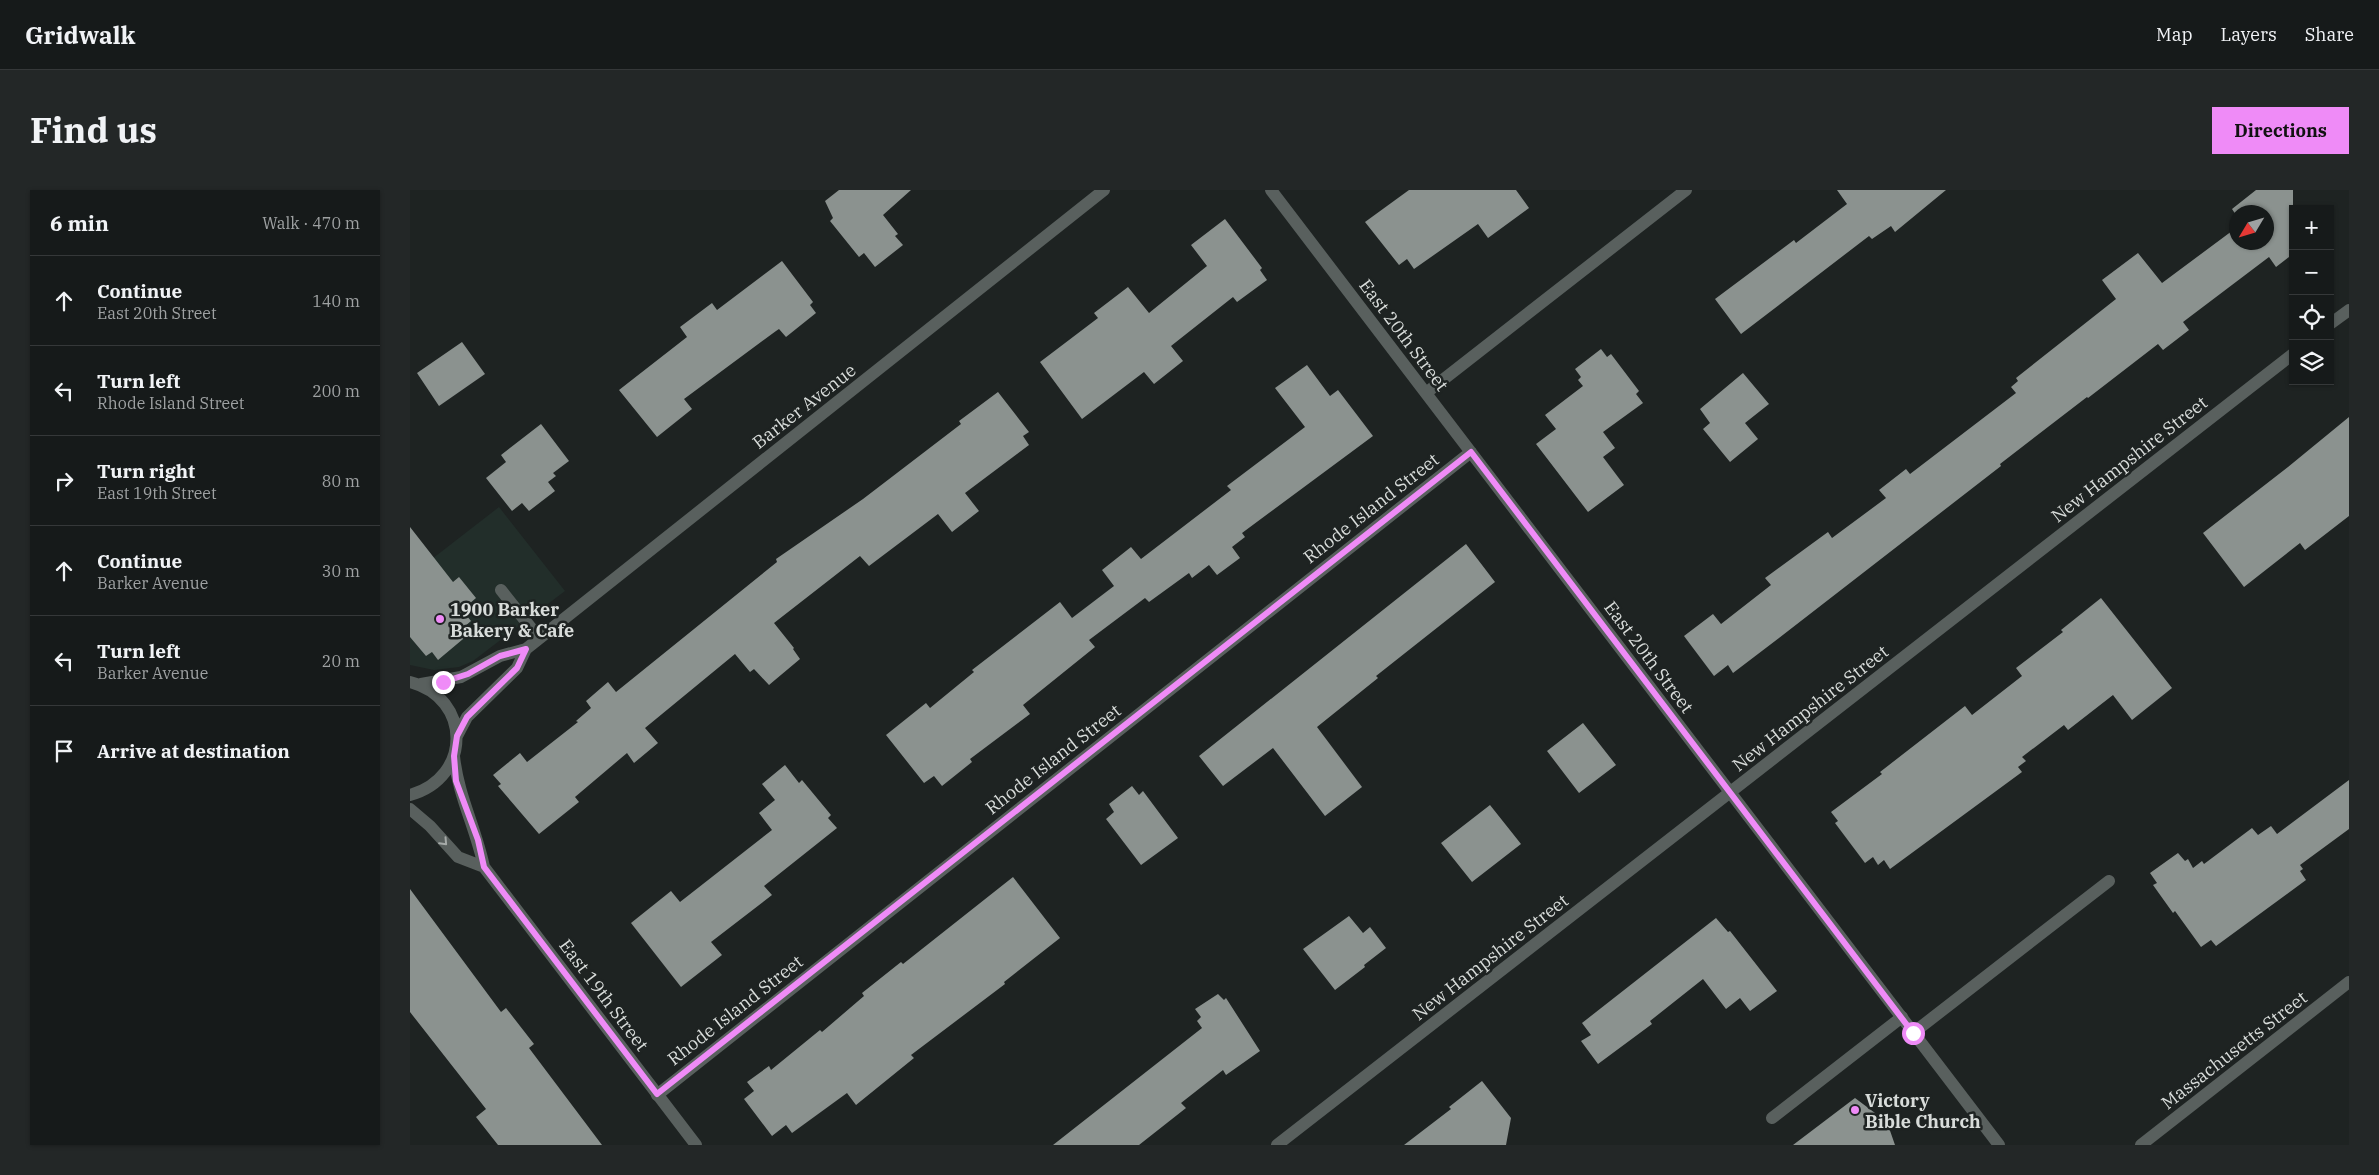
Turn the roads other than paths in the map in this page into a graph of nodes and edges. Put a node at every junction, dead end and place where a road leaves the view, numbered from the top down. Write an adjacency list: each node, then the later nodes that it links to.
1 (1104, 190): 10 (street, Barker Avenue)
2 (1271, 190): 7 (street, East 20th Street)
3 (1686, 190): 7 (street)
4 (2349, 310): 5 (street)
5 (2334, 321)
6 (2289, 357): 15 (street, New Hampshire Street)
7 (1426, 393): 8 (street, East 20th Street)
8 (1471, 452): 15 (street, East 20th Street); 23 (street, Rhode Island Street)
9 (501, 590): 10 (street)
10 (539, 638): 11 (street, Barker Avenue)
11 (526, 649): 12 (street, Barker Avenue); 13 (street, Barker Avenue)
12 (415, 683): 13 (street)
13 (457, 736): 14 (street)
14 (454, 756): 16 (street); 18 (street, East 19th Street)
15 (1730, 792): 21 (street, East 20th Street); 26 (street, New Hampshire Street)
16 (410, 795)
17 (410, 809): 18 (street, one-way to 18)
18 (484, 867): 23 (street, East 19th Street)
19 (2109, 881): 22 (street)
20 (2349, 982): 28 (street, Massachusetts Street)
21 (1902, 1017): 22 (street, East 20th Street); 24 (street)
22 (1913, 1033): 27 (street, East 20th Street)
23 (657, 1094): 25 (street, East 19th Street)
24 (1772, 1118)
25 (696, 1145)
26 (1277, 1145)
27 (1999, 1145)
28 (2141, 1145)

